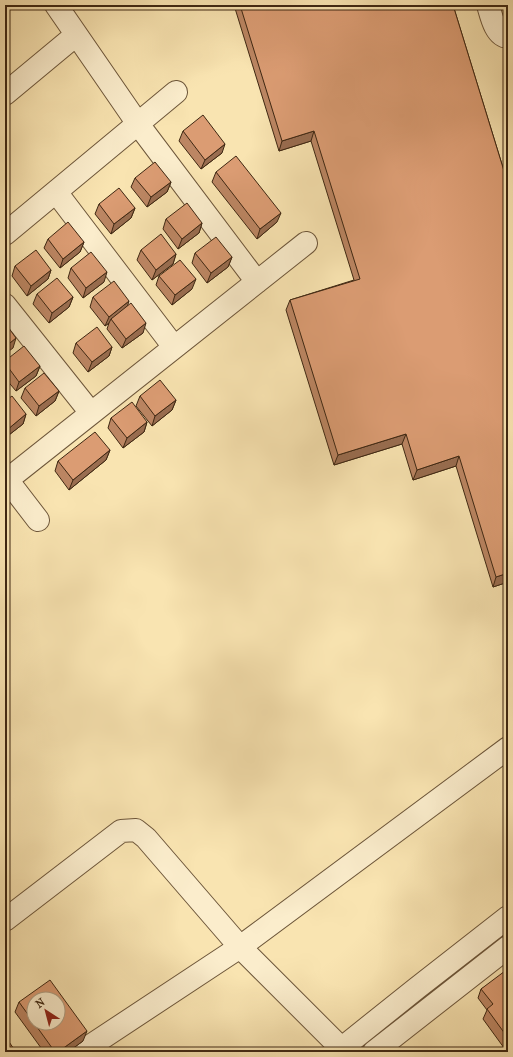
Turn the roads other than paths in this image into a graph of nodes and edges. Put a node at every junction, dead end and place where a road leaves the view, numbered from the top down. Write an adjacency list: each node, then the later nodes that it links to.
1 (56, 5): 3 (street)
2 (488, 5): 4 (street)
3 (76, 35): 6 (street); 7 (street)
4 (508, 37)
5 (176, 92): 7 (street)
6 (5, 94)
7 (138, 124): 8 (street); 11 (street)
8 (56, 192): 9 (street); 13 (street)
9 (5, 234)
10 (306, 243): 11 (street)
11 (257, 282): 13 (street)
12 (5, 305): 14 (street)
13 (174, 347): 14 (street)
14 (91, 413): 15 (street)
15 (6, 479): 16 (street)
16 (38, 520)
17 (508, 748): 20 (street)
18 (508, 917): 22 (street)
19 (5, 920): 20 (street)
20 (240, 947): 22 (street); 23 (street)
21 (508, 947): 24 (street)
22 (341, 1051)
23 (81, 1052)
24 (374, 1052)

